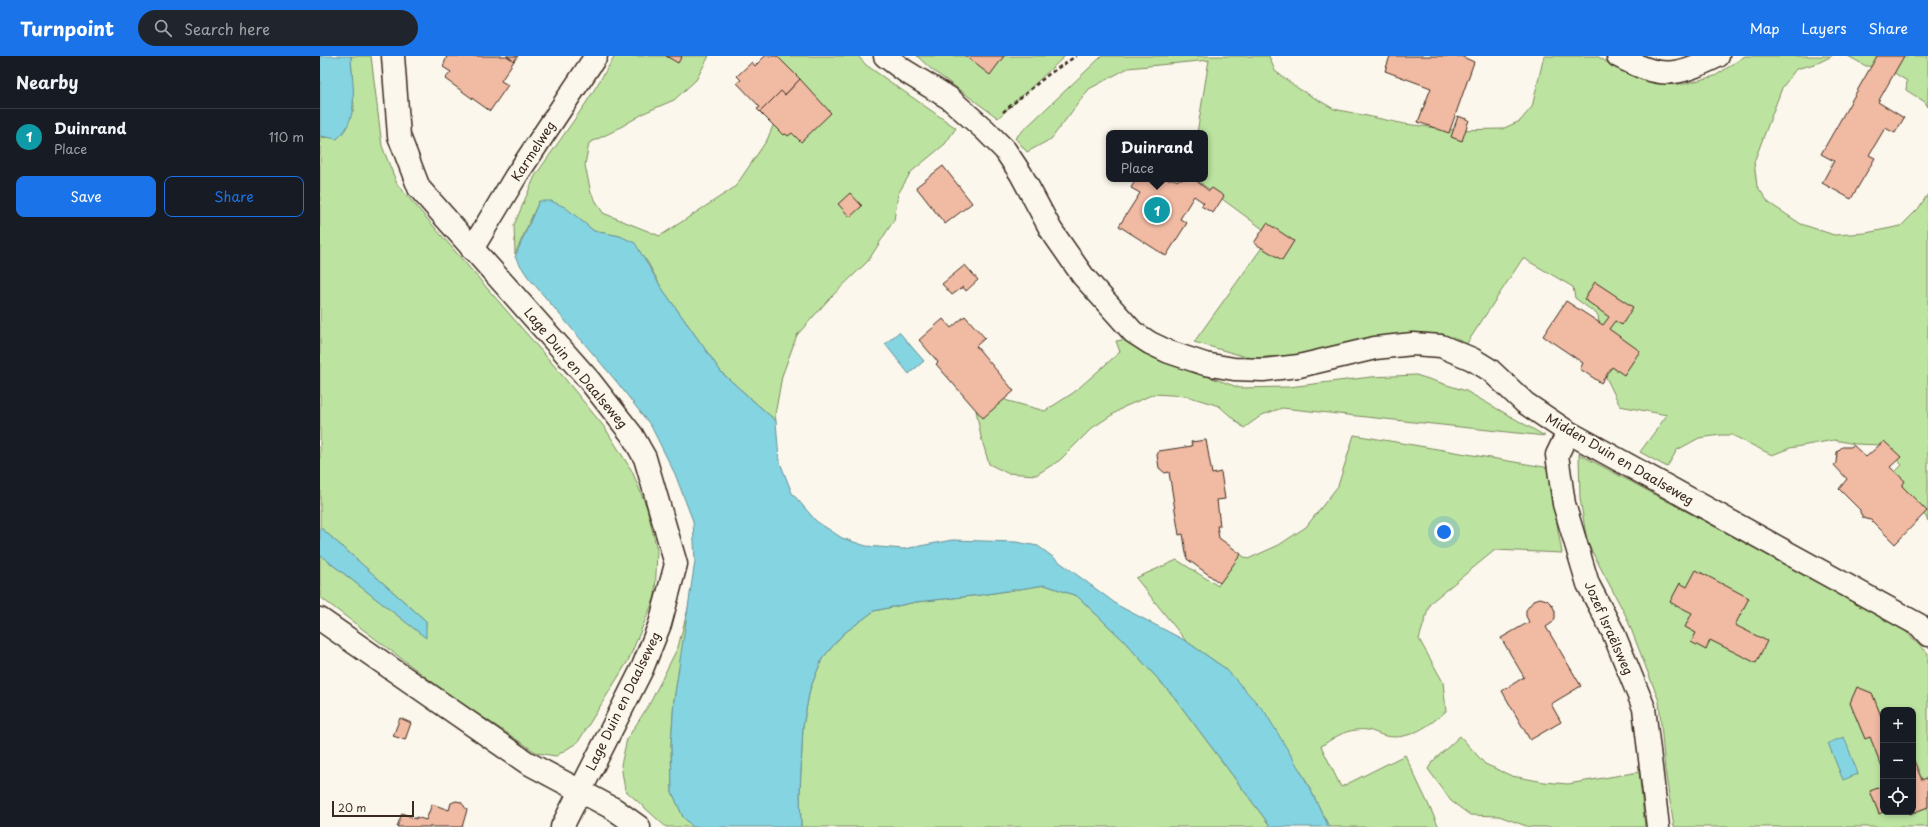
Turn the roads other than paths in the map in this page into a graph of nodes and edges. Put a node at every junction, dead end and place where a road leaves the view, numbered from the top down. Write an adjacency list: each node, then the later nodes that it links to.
1 (393, 56): 6 (street, Lage Duin en Daalseweg)
2 (596, 56): 6 (street, Karmelweg)
3 (885, 56): 7 (street, Midden Duin en Daalseweg)
4 (1618, 56): 5 (street)
5 (1718, 56)
6 (472, 249): 10 (street, Lage Duin en Daalseweg)
7 (1568, 432): 9 (street, Midden Duin en Daalseweg); 13 (street, Jozef Israëlsweg)
8 (320, 619): 10 (street)
9 (1928, 635)
10 (580, 790): 11 (street, Lage Duin en Daalseweg); 12 (street)
11 (562, 827)
12 (639, 827)
13 (1658, 827)

